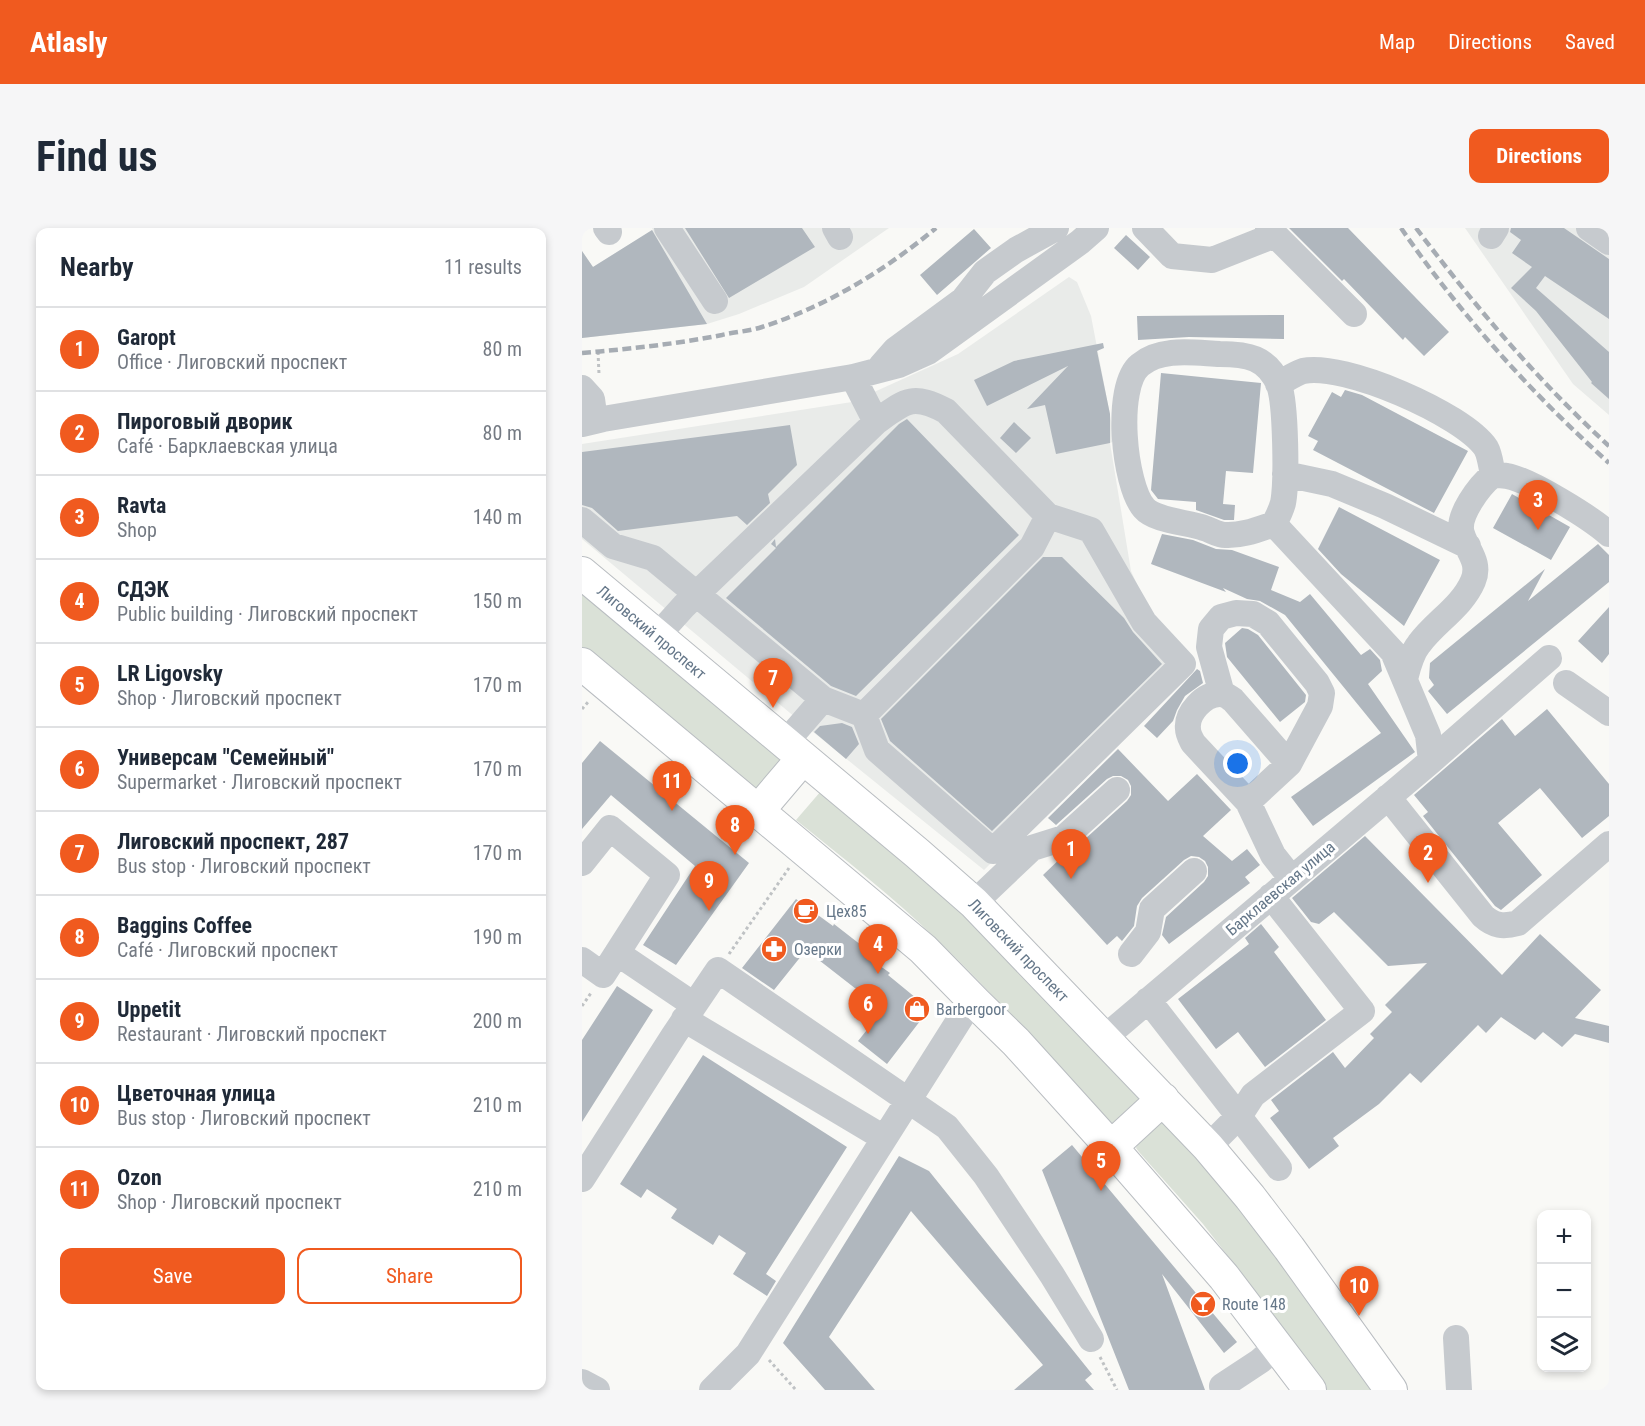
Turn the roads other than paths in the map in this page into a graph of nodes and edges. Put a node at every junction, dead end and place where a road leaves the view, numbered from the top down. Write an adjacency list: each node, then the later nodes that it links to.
1 (667, 228): 8 (street)
2 (1056, 228): 10 (street)
3 (1096, 228): 10 (street)
4 (1145, 228): 6 (street)
5 (1589, 228): 7 (street)
6 (1271, 232): 9 (street)
7 (1609, 242)
8 (715, 301)
9 (1354, 314)
10 (865, 374): 13 (street); 14 (street)
11 (1278, 384): 15 (street); 16 (street); 19 (street)
12 (582, 388): 13 (street)
13 (589, 422)
14 (876, 422): 17 (street); 23 (street)
15 (1285, 474): 19 (street); 21 (street)
16 (1492, 475): 20 (street); 21 (street)
17 (1048, 516): 32 (street); 32 (street)
18 (582, 520): 23 (street)
19 (1274, 525): 27 (street)
20 (1609, 534)
21 (1468, 546): 27 (street)
22 (582, 573): 24 (main road, Лиговский проспект)
23 (698, 595): 24 (street); 30 (street)
24 (657, 636): 33 (main road, Лиговский проспект)
25 (1549, 658): 34 (street, Барклаевская улица)
26 (586, 675): 39 (main road)
27 (1405, 679): 34 (street)
28 (1566, 683): 31 (street)
29 (1222, 694): 35 (street); 35 (street); 38 (street)
30 (823, 699): 32 (street); 33 (street)
31 (1609, 713)
32 (864, 715)
33 (794, 750): 39 (main road); 45 (main road, Лиговский проспект)
34 (1431, 761): 37 (street, Барклаевская улица)
35 (1289, 764): 38 (street)
36 (1117, 790): 45 (street)
37 (1388, 797): 40 (street); 43 (street, Барклаевская улица)
38 (1248, 802): 43 (street)
39 (758, 811): 50 (main road)
40 (1609, 844)
41 (582, 863): 46 (street)
42 (1194, 871): 47 (street)
43 (1292, 879): 44 (street, Барклаевская улица)
44 (1271, 896): 49 (street, Барклаевская улица); 55 (street)
45 (974, 903): 52 (main road, Лиговский проспект)
46 (617, 952): 48 (street); 51 (street)
47 (1131, 954)
48 (582, 960)
49 (1148, 1000): 52 (street, Барклаевская улица); 55 (street)
50 (976, 1003): 54 (street); 57 (main road)
51 (689, 1012): 54 (street); 56 (street); 60 (street)
52 (1104, 1038): 53 (main road, Лиговский проспект)
53 (1163, 1099): 57 (main road); 58 (main road, Лиговский проспект)
54 (909, 1100): 56 (street); 62 (street)
55 (1240, 1115): 58 (street); 59 (street)
56 (884, 1138): 67 (street)
57 (1111, 1147): 63 (main road)
58 (1208, 1147): 69 (main road, Лиговский проспект)
59 (1280, 1168)
60 (582, 1179)
61 (1456, 1338): 70 (street)
62 (1091, 1340)
63 (1277, 1346): 65 (street); 68 (main road)
64 (582, 1382): 66 (street)
65 (1222, 1386)
66 (597, 1390)
67 (712, 1390)
68 (1310, 1390)
69 (1391, 1390)
70 (1459, 1390)

